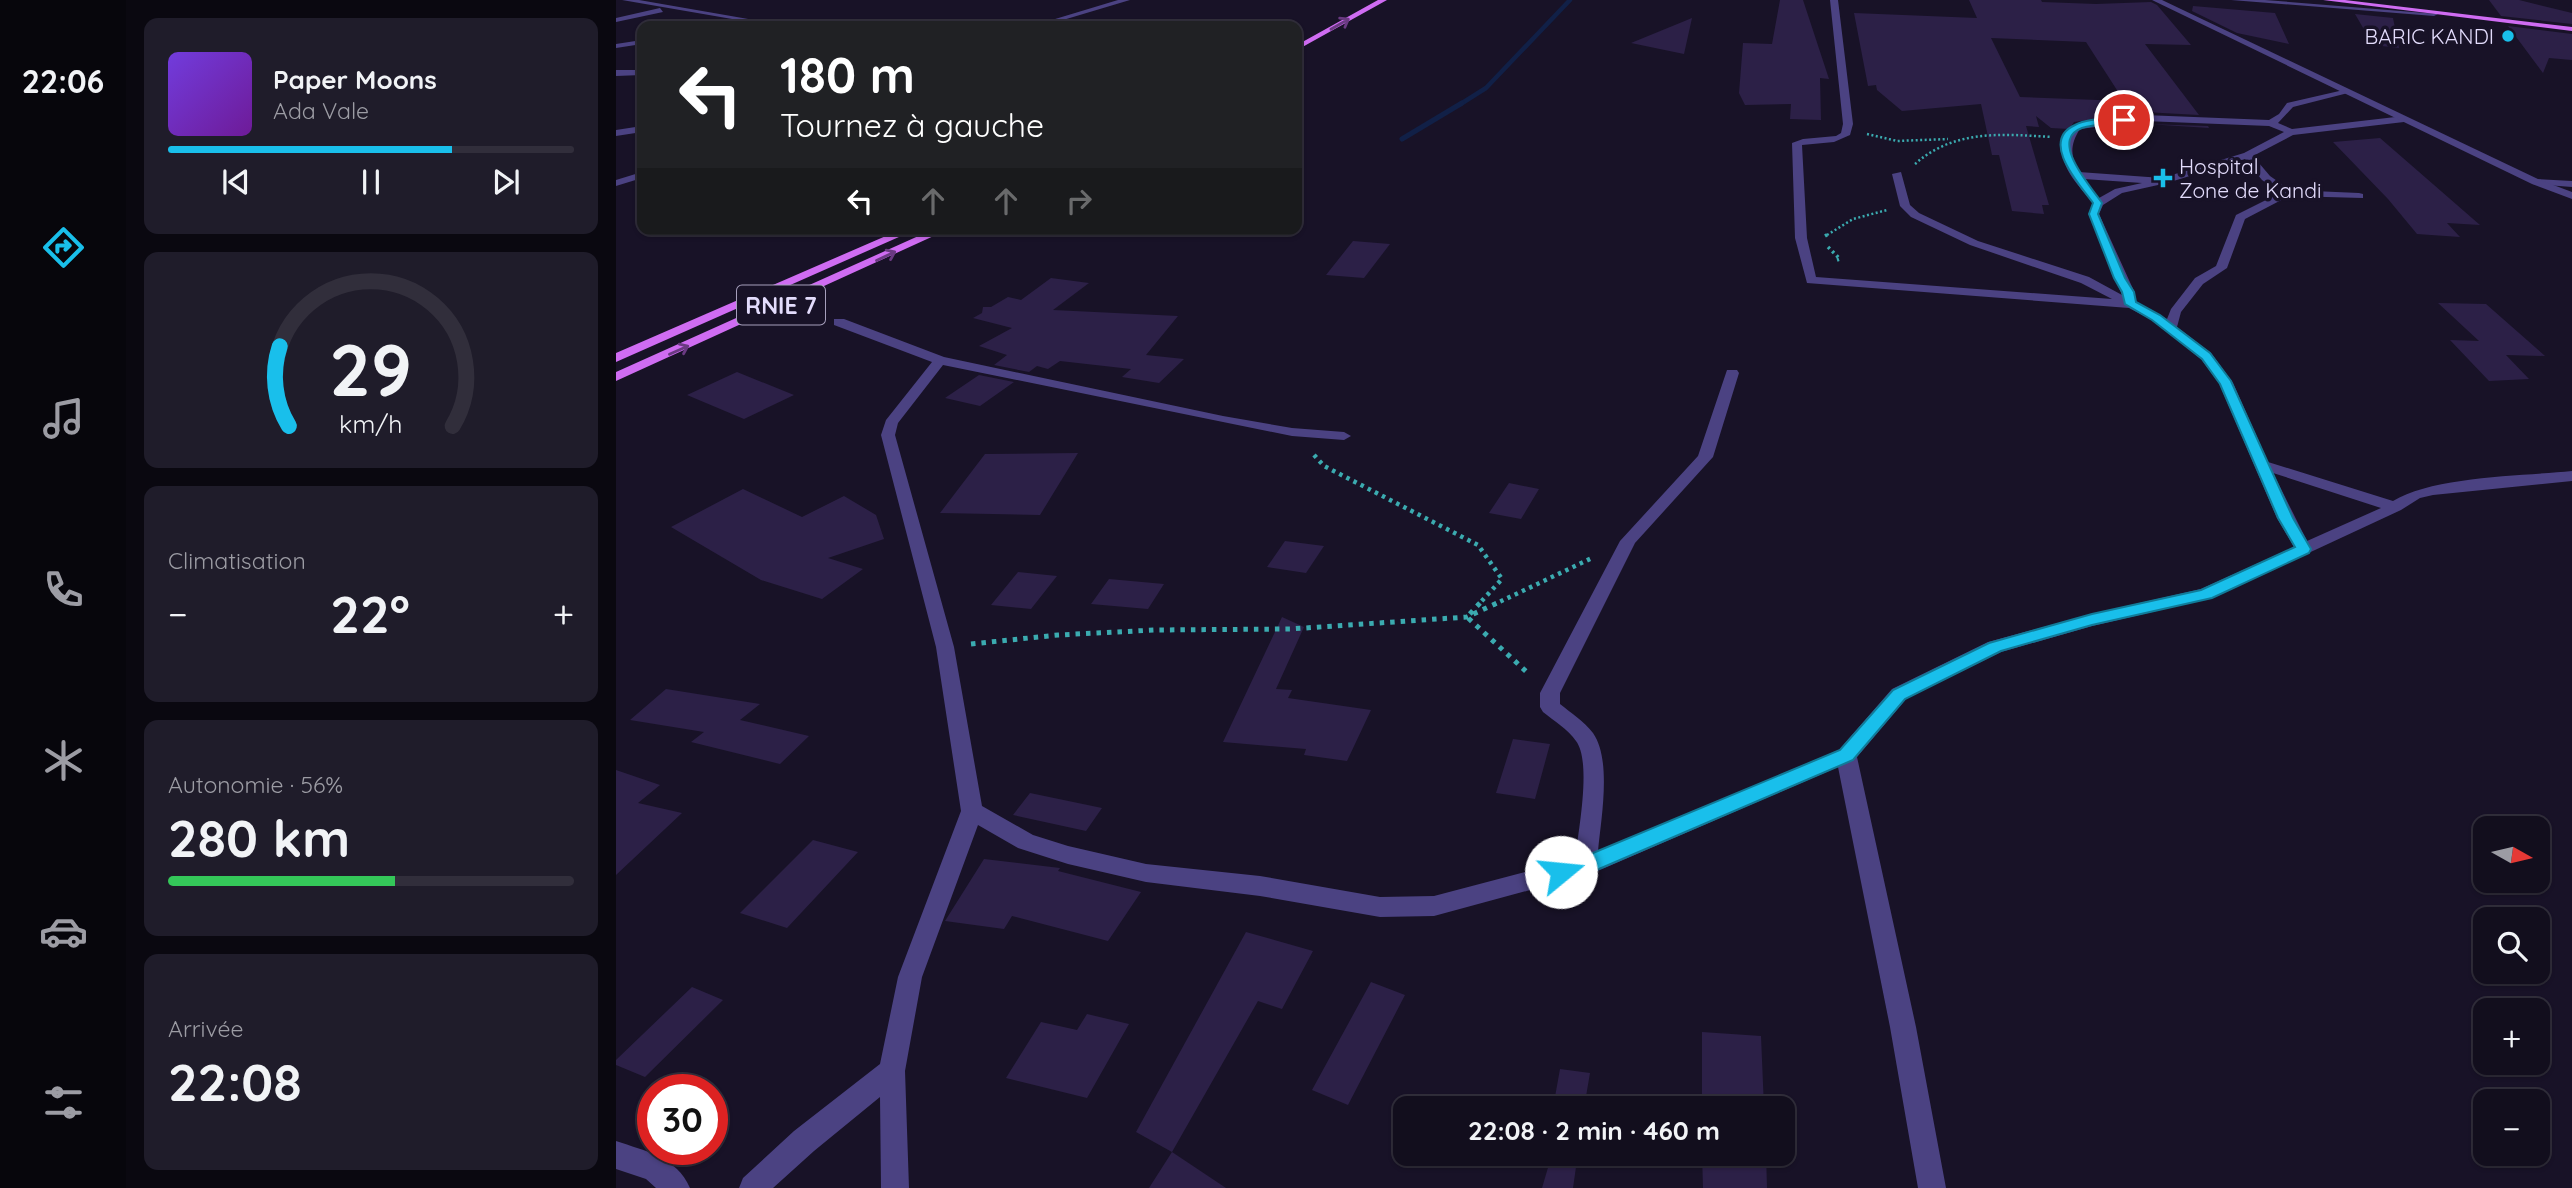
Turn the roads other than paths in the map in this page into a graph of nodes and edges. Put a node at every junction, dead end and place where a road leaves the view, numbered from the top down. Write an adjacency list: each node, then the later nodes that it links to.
1 (626, 0): 9 (street)
2 (1126, 0): 13 (street)
3 (1366, 0): 15 (main road)
4 (1383, 0): 17 (main road, one-way to 4)
5 (1834, 0): 41 (street)
6 (2156, 0): 21 (street)
7 (2235, 0): 10 (street)
8 (2327, 0): 10 (main road)
9 (675, 7): 11 (street); 12 (street)
10 (2434, 14): 14 (main road)
11 (616, 20)
12 (755, 21)
13 (1053, 21)
14 (2572, 29)
15 (1302, 34)
16 (637, 43): 18 (street)
17 (1302, 45)
18 (616, 46)
19 (616, 73): 20 (street)
20 (637, 73)
21 (2344, 91): 22 (street); 23 (street)
22 (2404, 119): 25 (street); 32 (street)
23 (2272, 123): 25 (street); 28 (street)
24 (637, 130): 26 (street)
25 (2291, 132): 27 (street)
26 (616, 133)
27 (2247, 155): 31 (street); 35 (street)
28 (2076, 175): 31 (street); 38 (street)
29 (637, 177): 33 (street)
30 (1898, 178): 41 (street)
31 (2163, 181): 38 (street)
32 (2536, 182): 34 (street); 37 (street)
33 (616, 183)
34 (2572, 184)
35 (2287, 193): 36 (street); 43 (street)
36 (2359, 196)
37 (2572, 196)
38 (2098, 203): 41 (street)
39 (898, 235): 44 (main road, RNIE 7)
40 (931, 235): 47 (main road, RNIE 7, one-way to 40)
41 (2130, 304): 43 (street)
42 (839, 322): 45 (street)
43 (2170, 329): 49 (street)
44 (616, 358)
45 (940, 360): 48 (street); 54 (street)
46 (1732, 373): 55 (street)
47 (616, 377)
48 (1344, 436)
49 (2263, 465): 51 (street); 52 (street)
50 (2572, 476): 51 (street)
51 (2395, 507): 52 (street)
52 (2303, 549): 53 (street)
53 (1846, 755): 55 (street); 61 (street)
54 (972, 811): 55 (street); 56 (street)
55 (1585, 866)
56 (892, 1071): 59 (street); 60 (street)
57 (616, 1155): 58 (street)
58 (676, 1188)
59 (753, 1188)
60 (895, 1188)
61 (1931, 1188)

